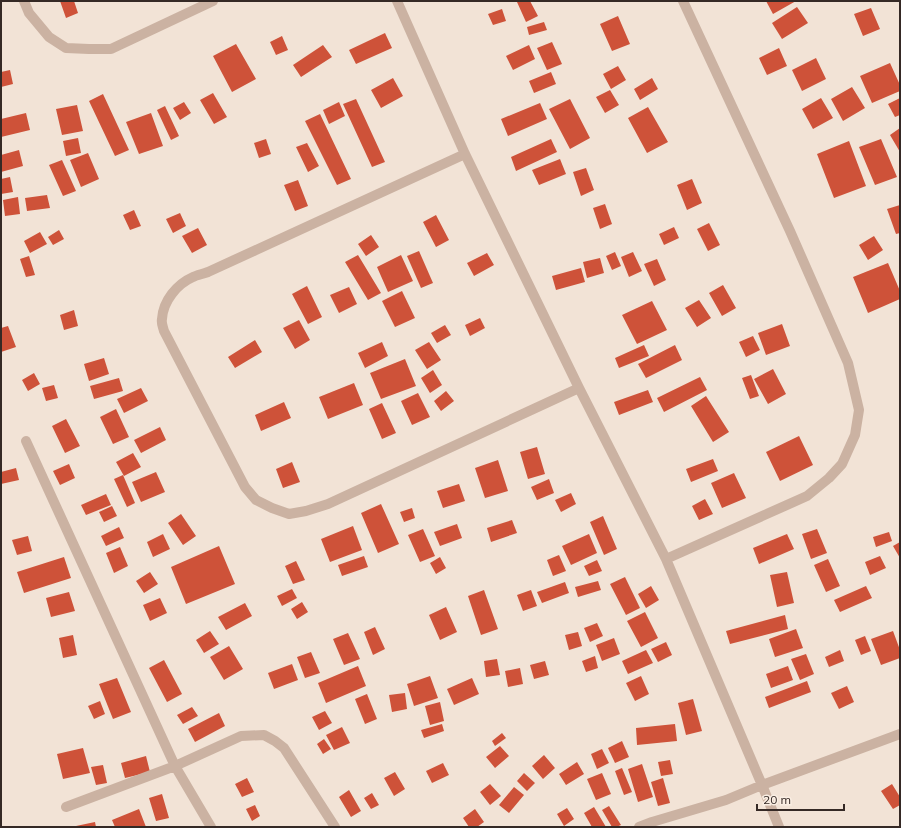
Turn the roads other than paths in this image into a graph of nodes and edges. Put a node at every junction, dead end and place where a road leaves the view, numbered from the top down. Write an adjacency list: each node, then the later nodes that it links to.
1 (24, 1): 2 (street)
2 (213, 1)
3 (397, 1): 5 (street)
4 (683, 1): 8 (street)
5 (465, 154): 6 (street); 6 (street)
6 (579, 388): 8 (street)
7 (26, 441): 10 (street)
8 (666, 559): 11 (street)
9 (900, 734): 11 (street)
10 (175, 766): 12 (street); 13 (street); 14 (street)
11 (762, 785): 15 (street); 16 (street)
12 (66, 807)
13 (211, 827)
14 (336, 827)
15 (639, 827)
16 (779, 827)

